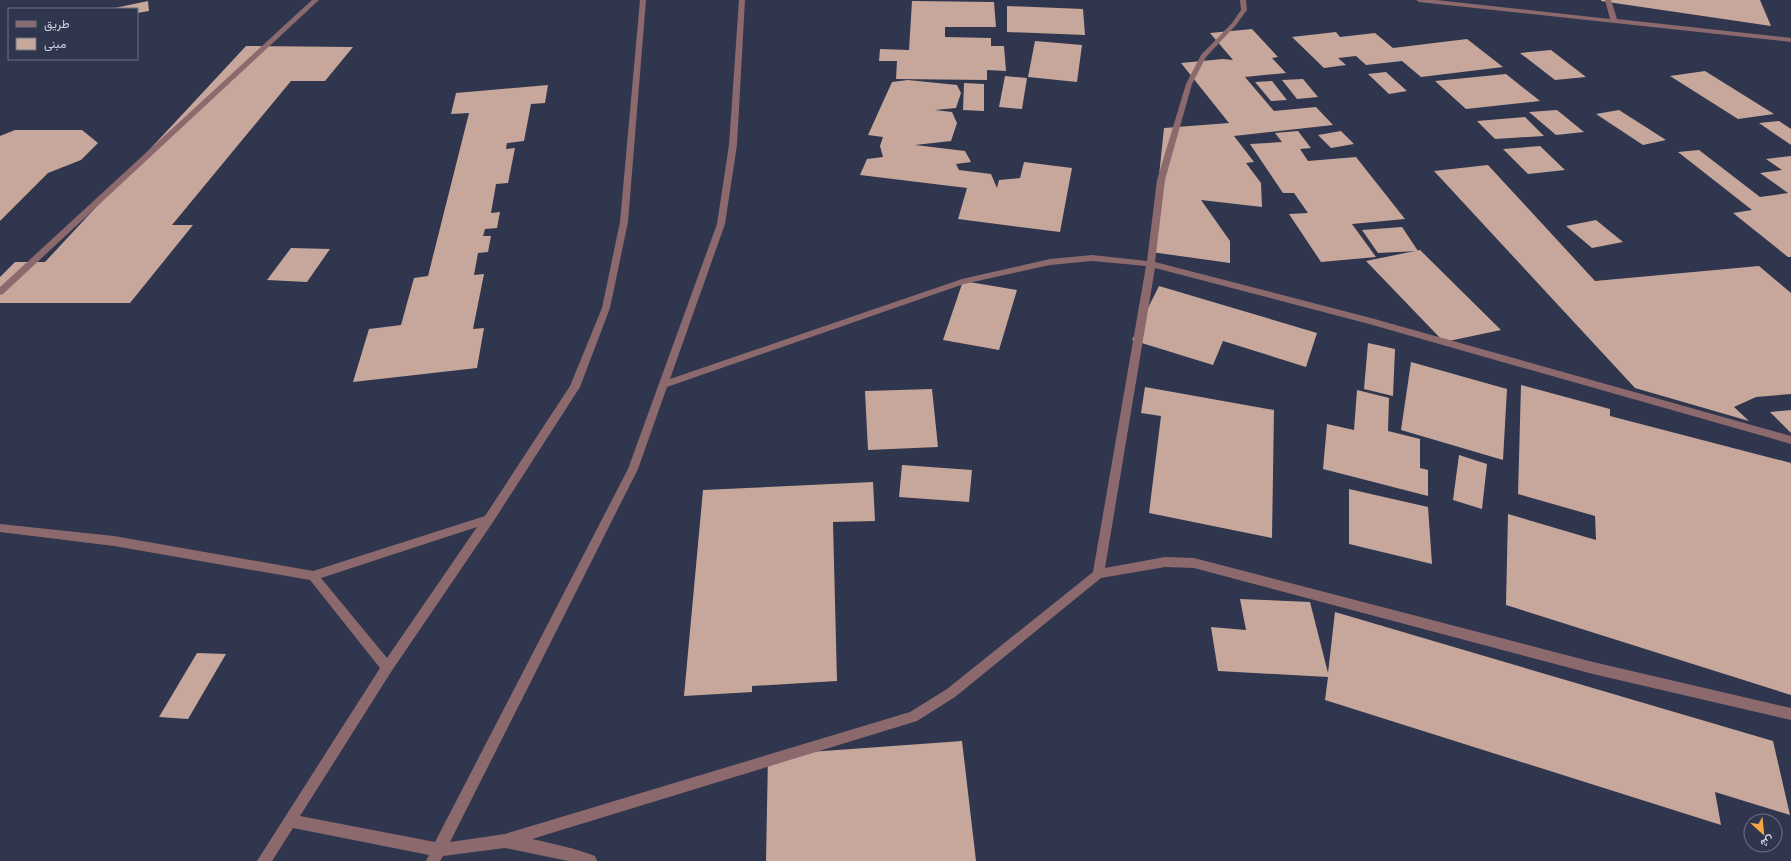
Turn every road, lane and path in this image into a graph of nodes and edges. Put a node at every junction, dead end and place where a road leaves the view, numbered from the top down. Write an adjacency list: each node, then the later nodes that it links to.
1 (316, 0): 10 (street)
2 (643, 0): 13 (street)
3 (742, 0): 11 (street)
4 (1243, 0): 9 (street)
5 (1419, 0): 7 (street)
6 (1608, 0): 7 (street)
7 (1614, 21): 8 (street)
8 (1791, 40)
9 (1151, 264): 11 (street); 12 (street); 15 (street)
10 (0, 292)
11 (663, 385): 21 (street)
12 (1791, 440)
13 (490, 519): 16 (street); 17 (street)
14 (0, 528): 16 (street)
15 (1098, 574): 18 (street); 20 (street)
16 (313, 576): 17 (street)
17 (387, 668): 19 (street)
18 (1791, 714)
19 (289, 821): 21 (street); 22 (street)
20 (505, 841): 21 (street); 23 (street)
21 (436, 855)
22 (264, 861)
23 (590, 861)

